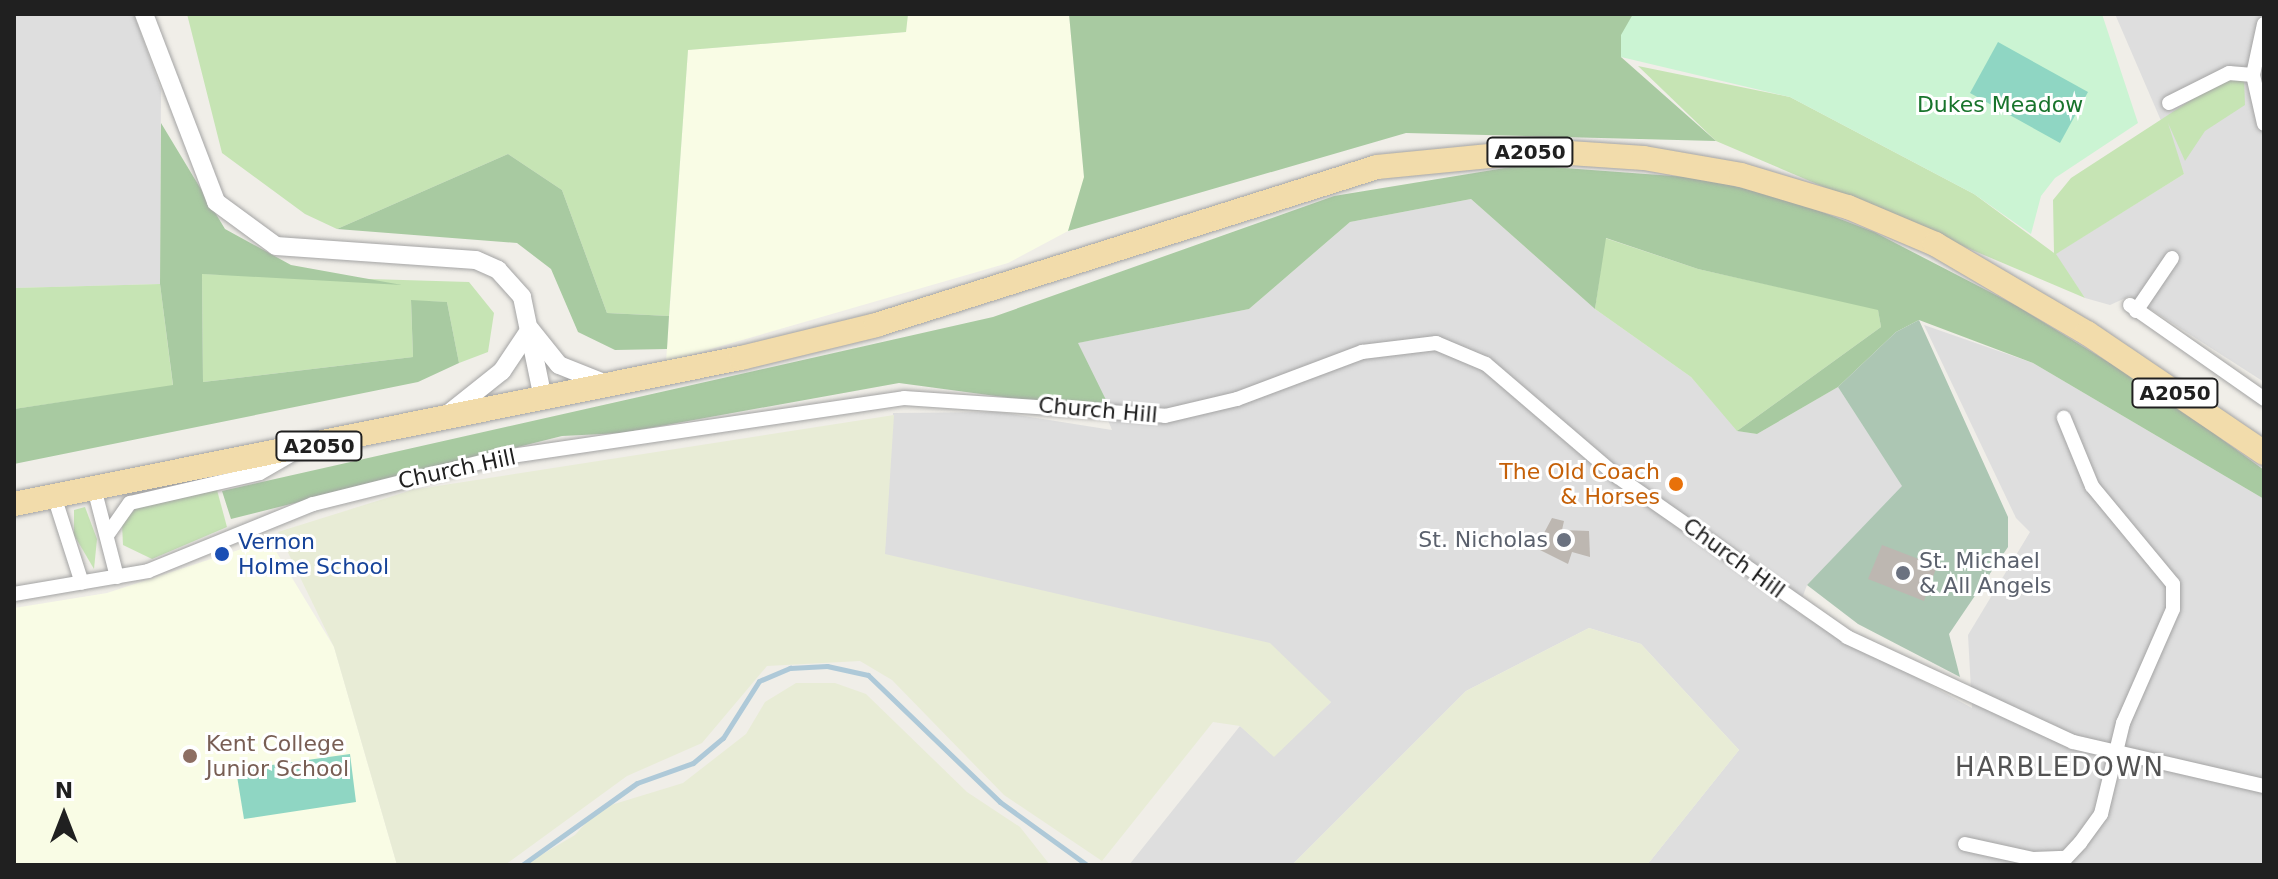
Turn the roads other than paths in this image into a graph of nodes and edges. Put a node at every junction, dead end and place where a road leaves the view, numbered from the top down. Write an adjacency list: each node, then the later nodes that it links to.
1 (144, 14): 7 (street)
2 (2264, 24): 3 (street)
3 (2253, 75): 4 (street); 5 (street)
4 (2169, 103)
5 (2264, 124)
6 (2172, 258): 10 (street)
7 (530, 329): 8 (street); 9 (street); 12 (street)
8 (609, 385): 9 (main road, A2050); 14 (main road, A2050)
9 (543, 398): 12 (main road, A2050)
10 (2264, 399)
11 (2064, 418): 22 (street)
12 (439, 420): 13 (main road, A2050)
13 (300, 450): 15 (main road, A2050); 18 (street)
14 (2264, 453)
15 (94, 488): 16 (main road, A2050); 18 (street)
16 (54, 496): 17 (main road, A2050); 20 (street)
17 (14, 504)
18 (108, 534): 19 (street)
19 (117, 577): 20 (street, Church Hill); 22 (street, Church Hill)
20 (82, 583): 21 (street, Church Hill)
21 (14, 594)
22 (2114, 754): 23 (street, Church Hill); 24 (street)
23 (2264, 786)
24 (1965, 844)

